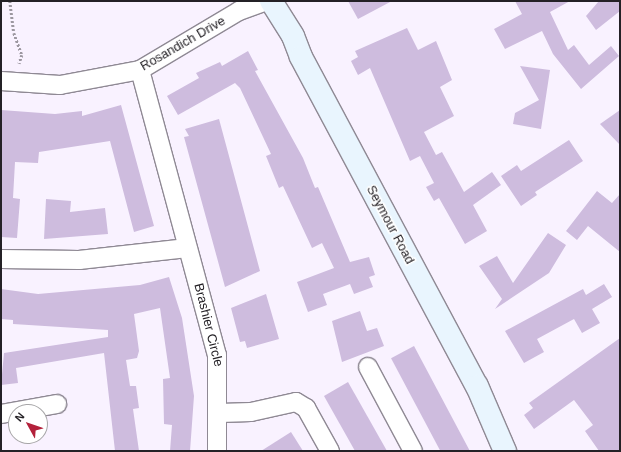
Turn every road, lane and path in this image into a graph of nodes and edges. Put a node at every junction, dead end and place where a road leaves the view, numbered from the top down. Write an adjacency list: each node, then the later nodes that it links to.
1 (10, 1): 5 (path)
2 (267, 1): 4 (street, Rosandich Drive)
3 (271, 1): 15 (main road, Seymour Road)
4 (140, 70): 5 (street, Rosandich Drive); 6 (street, Brashier Circle)
5 (7, 81)
6 (187, 248): 7 (street); 10 (street, Brashier Circle)
7 (1, 260)
8 (368, 367): 14 (street)
9 (57, 404): 11 (street)
10 (220, 413): 12 (street, Brashier Circle); 13 (street)
11 (1, 414)
12 (217, 451)
13 (330, 451)
14 (413, 451)
15 (505, 451)

